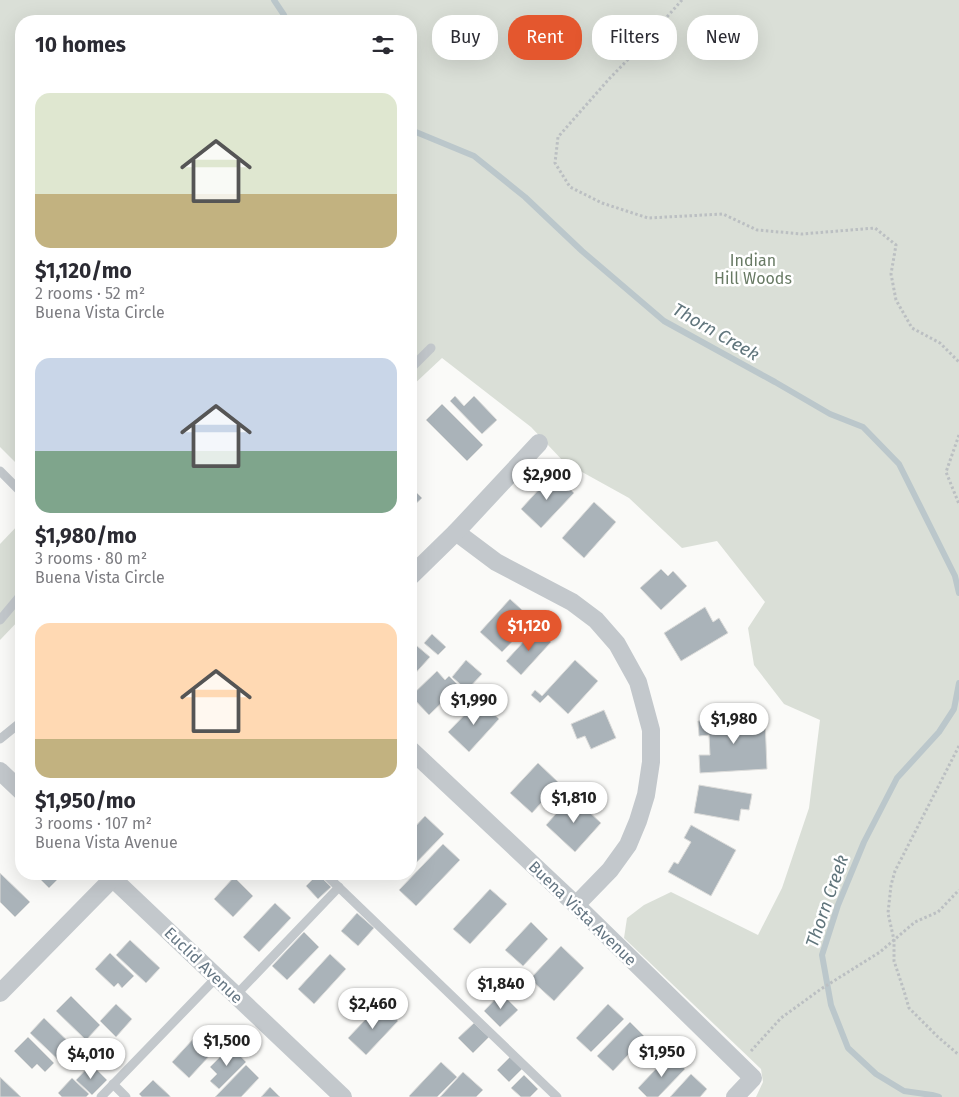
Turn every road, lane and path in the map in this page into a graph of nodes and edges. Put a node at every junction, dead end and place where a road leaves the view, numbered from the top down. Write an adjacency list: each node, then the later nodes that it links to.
1 (682, 0): 4 (path)
2 (430, 348): 3 (lane)
3 (417, 362)
4 (959, 362)
5 (959, 435): 9 (path)
6 (539, 443): 10 (street)
7 (0, 471): 8 (lane)
8 (15, 486)
9 (959, 504)
10 (456, 532): 11 (street); 25 (street)
11 (417, 570)
12 (15, 602): 13 (lane)
13 (0, 620)
14 (15, 727): 15 (lane)
15 (0, 739)
16 (959, 746): 26 (path)
17 (417, 756): 25 (street, Buena Vista Avenue)
18 (2, 775): 19 (street)
19 (15, 786)
20 (107, 880): 28 (street)
21 (117, 880): 27 (street, Euclid Avenue)
22 (331, 880): 23 (lane)
23 (339, 887): 29 (lane); 36 (lane)
24 (959, 890): 26 (path)
25 (576, 905): 31 (street, Buena Vista Avenue)
26 (894, 940): 30 (path); 31 (path)
27 (216, 977): 29 (street, Euclid Avenue); 32 (lane)
28 (0, 993)
29 (236, 995): 35 (street, Euclid Avenue)
30 (959, 1055)
31 (739, 1065): 37 (street, Buena Vista Avenue)
32 (113, 1084): 33 (lane); 34 (lane)
33 (101, 1097)
34 (126, 1097)
35 (343, 1097)
36 (557, 1097)
37 (735, 1097)

